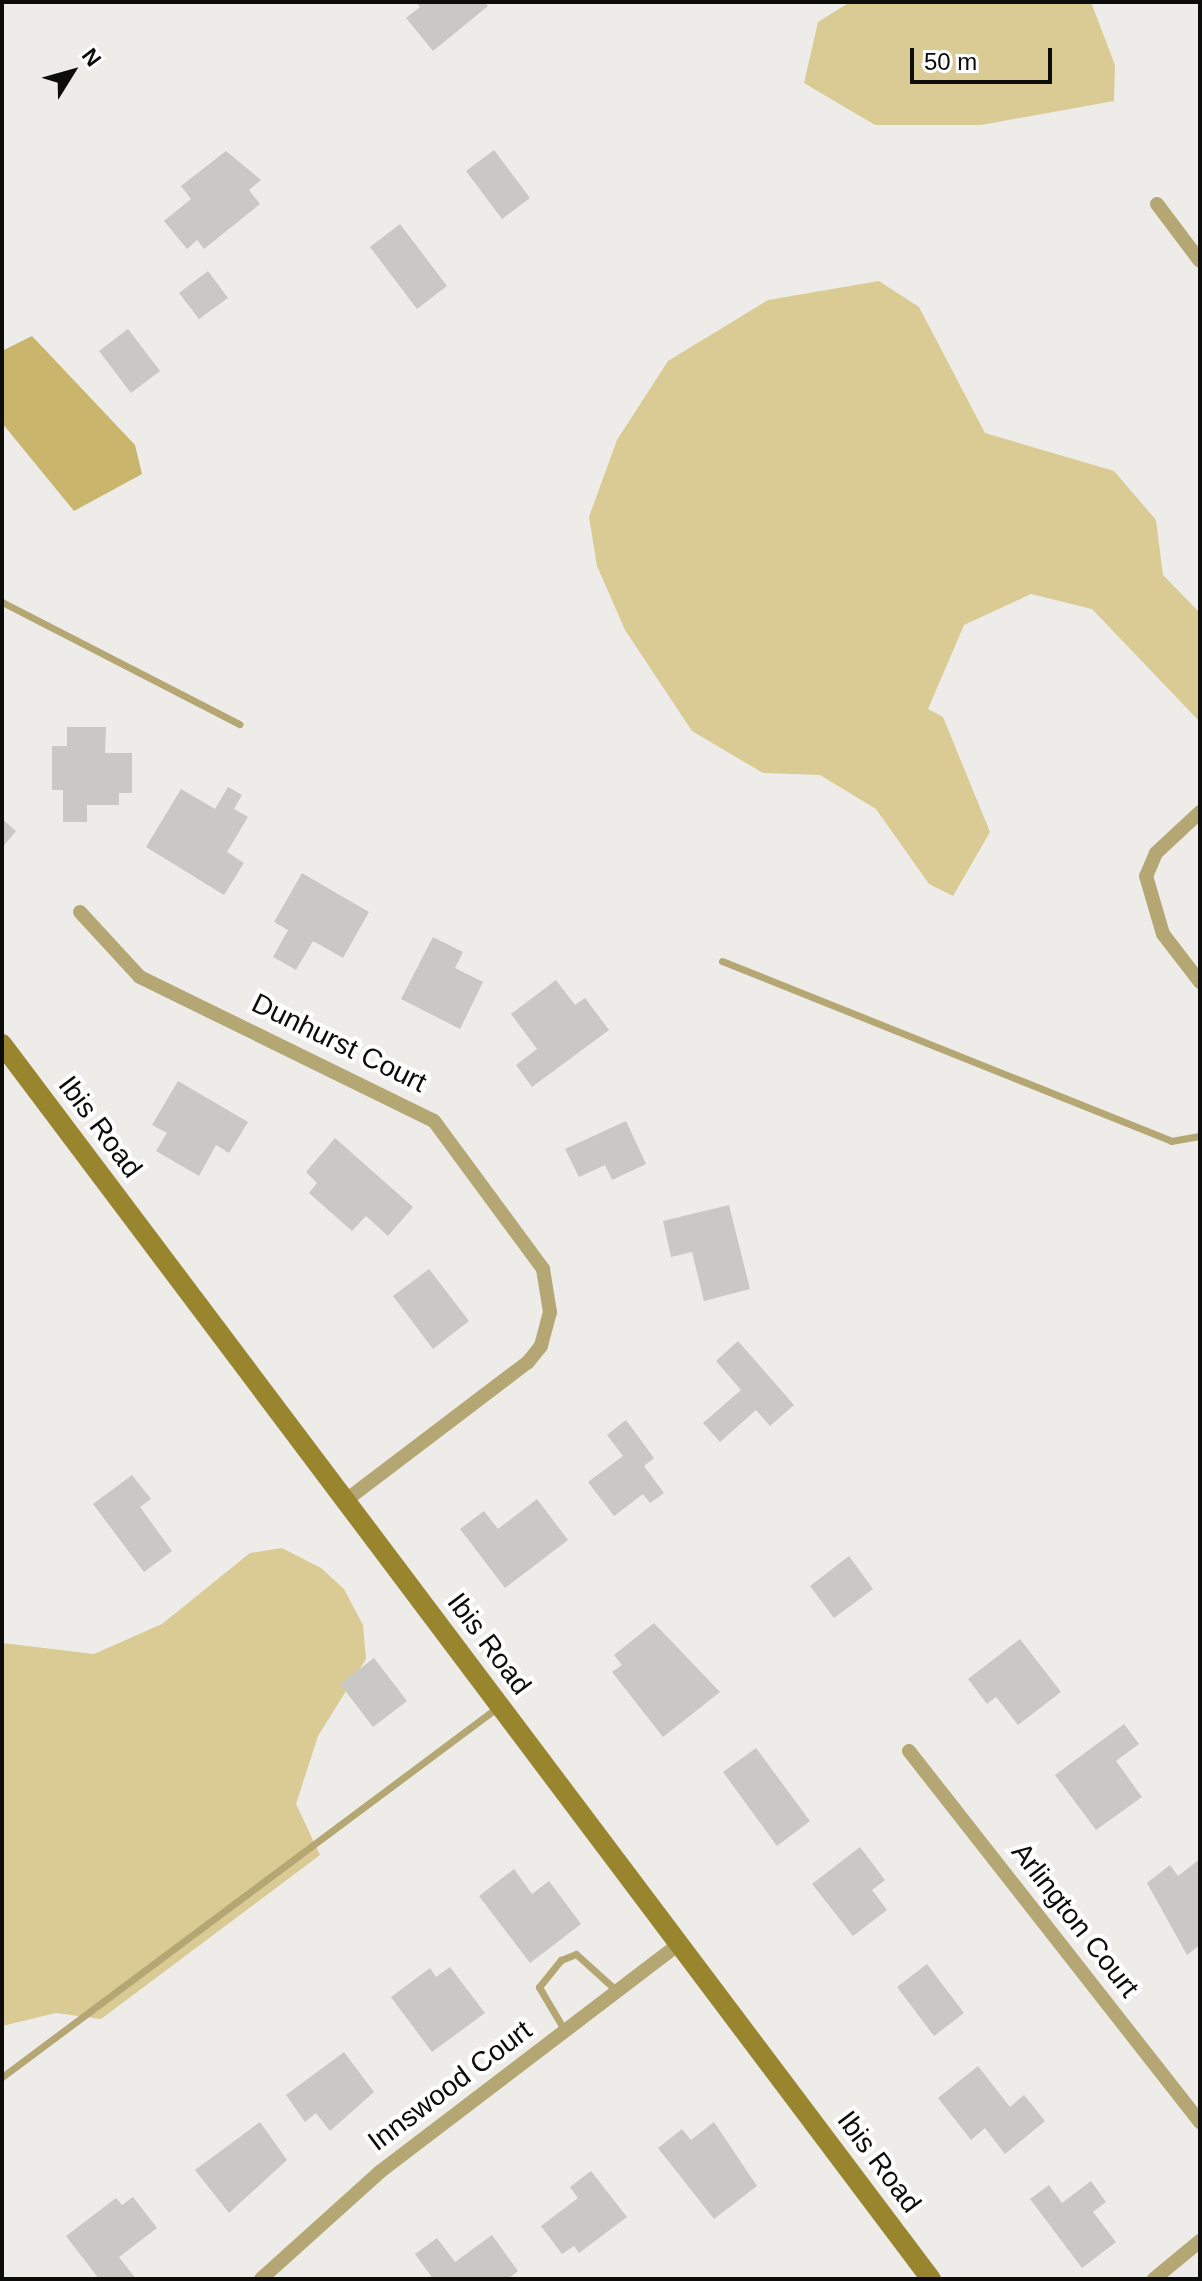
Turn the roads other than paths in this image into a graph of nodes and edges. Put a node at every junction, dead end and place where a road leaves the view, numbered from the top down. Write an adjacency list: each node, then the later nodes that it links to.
1 (1157, 204): 2 (street)
2 (1200, 261)
3 (2, 602): 4 (lane)
4 (239, 724)
5 (1200, 812): 8 (street)
6 (80, 912): 11 (street, Dunhurst Court)
7 (722, 961): 10 (lane)
8 (1200, 982)
9 (2, 1044): 11 (street, Ibis Road)
10 (1200, 1136)
11 (346, 1500): 12 (street, Ibis Road)
12 (500, 1705): 14 (street, Ibis Road); 17 (lane)
13 (909, 1751): 18 (street, Arlington Court)
14 (679, 1944): 15 (street, Innswood Court); 21 (street, Ibis Road)
15 (617, 1991): 16 (street, Innswood Court); 16 (lane)
16 (565, 2031): 20 (street, Innswood Court)
17 (2, 2077)
18 (1200, 2122)
19 (1200, 2241): 22 (street)
20 (261, 2279)
21 (931, 2279)
22 (1154, 2279)

